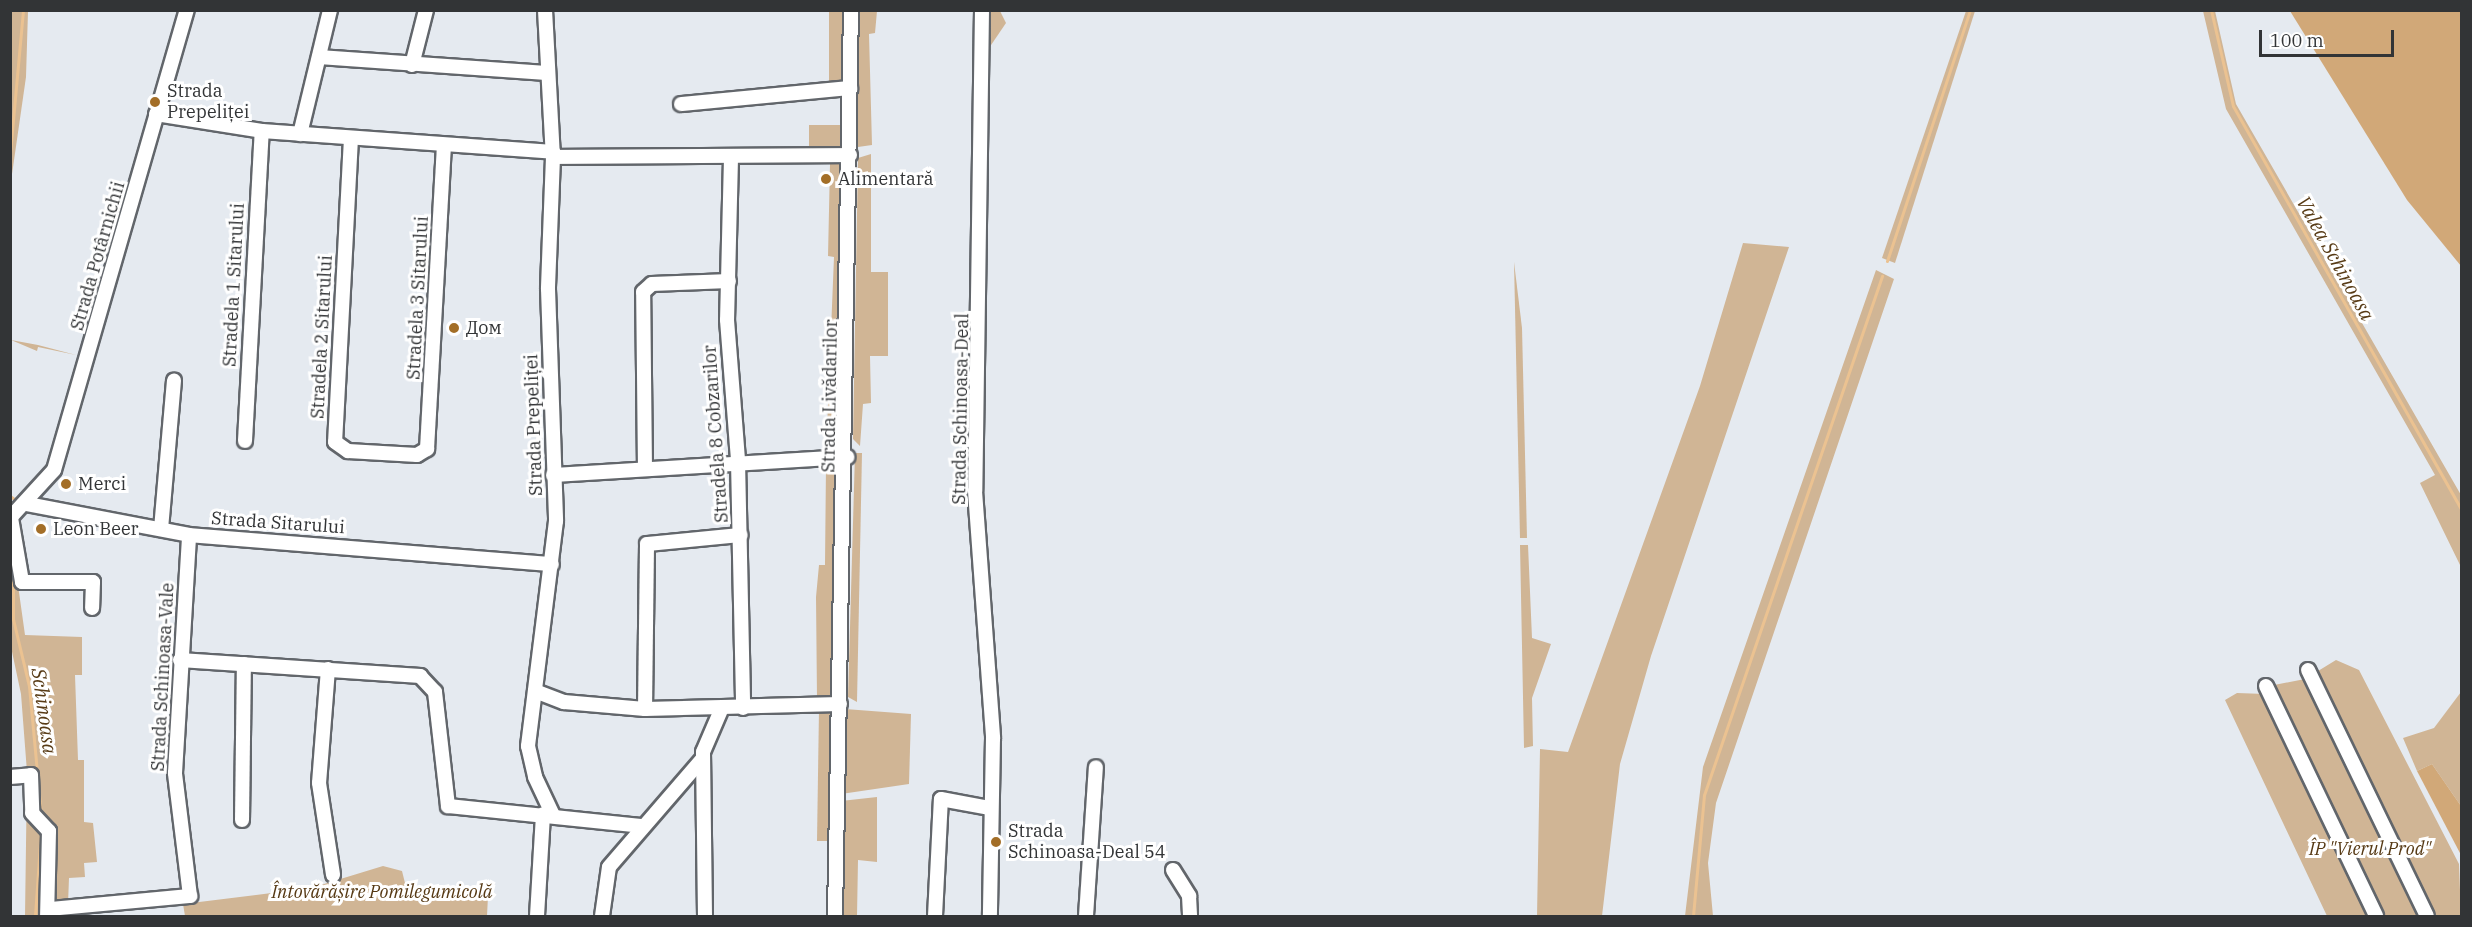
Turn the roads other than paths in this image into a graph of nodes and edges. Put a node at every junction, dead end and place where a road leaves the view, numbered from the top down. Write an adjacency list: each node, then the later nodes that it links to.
1 (187, 10): 12 (street, Strada Potârnichii)
2 (330, 10): 7 (street)
3 (426, 10): 8 (street)
4 (544, 10): 9 (street, Strada Prepeliței)
5 (851, 10): 10 (street, Strada Livădarilor)
6 (982, 10): 50 (street, Strada Schinoasa-Deal)
7 (319, 57): 8 (street); 14 (street)
8 (412, 65): 9 (street)
9 (546, 73): 17 (street, Strada Prepeliței)
10 (850, 88): 11 (street); 18 (street, Strada Livădarilor)
11 (681, 104)
12 (156, 114): 13 (street); 28 (street, Strada Potârnichii)
13 (262, 131): 14 (street); 22 (street, Stradela 1 Sitarului)
14 (300, 134): 15 (street)
15 (351, 138): 16 (street); 23 (street, Stradela 2 Sitarului)
16 (444, 147): 17 (street); 23 (street, Stradela 3 Sitarului)
17 (553, 155): 19 (street); 27 (street, Strada Prepeliței)
18 (850, 155): 19 (street); 24 (street, Strada Livădarilor)
19 (731, 158): 20 (street, Stradela 8 Cobzarilor)
20 (729, 281): 25 (street, Stradela 8 Cobzarilor); 26 (street)
21 (174, 381): 30 (street)
22 (245, 441)
23 (425, 452)
24 (847, 457): 25 (street); 43 (street, Strada Livădarilor)
25 (738, 461): 26 (street); 32 (street, Stradela 8 Cobzarilor)
26 (645, 469): 27 (street)
27 (553, 475): 34 (street, Strada Prepeliței)
28 (27, 504): 29 (street, Strada Potârnichii); 30 (street, Strada Sitarului)
29 (11, 518): 36 (street)
30 (161, 529): 31 (street, Strada Sitarului)
31 (189, 535): 33 (street, Strada Sitarului); 37 (street, Strada Schinoasa-Vale)
32 (741, 536): 44 (street, Stradela 8 Cobzarilor); 45 (street)
33 (530, 563): 34 (street, Strada Sitarului); 35 (street)
34 (552, 564): 35 (street, Strada Prepeliței)
35 (549, 583): 42 (street, Strada Prepeliței)
36 (92, 608)
37 (180, 660): 38 (street); 56 (street, Strada Schinoasa-Vale)
38 (244, 664): 39 (street); 52 (street)
39 (328, 669): 51 (street); 55 (street)
40 (2308, 670): 66 (street)
41 (2265, 686): 65 (street)
42 (535, 691): 45 (street); 51 (street, Strada Prepeliței)
43 (840, 704): 44 (street); 60 (street, Strada Livădarilor)
44 (743, 708): 46 (street)
45 (645, 709): 46 (street)
46 (721, 710): 47 (street)
47 (703, 758): 53 (street); 59 (street)
48 (1096, 767): 63 (street)
49 (10, 777): 56 (street, Strada Schinoasa-Vale)
50 (990, 808): 61 (street); 62 (street, Strada Schinoasa-Deal)
51 (548, 814): 53 (street); 57 (street, Strada Prepeliței)
52 (242, 820)
53 (641, 826): 58 (street)
54 (1173, 870): 64 (street)
55 (333, 874)
56 (49, 913)
57 (537, 916)
58 (602, 916)
59 (705, 916)
60 (835, 916)
61 (935, 916)
62 (990, 916)
63 (1086, 916)
64 (1190, 916)
65 (2376, 916)
66 (2427, 916)

